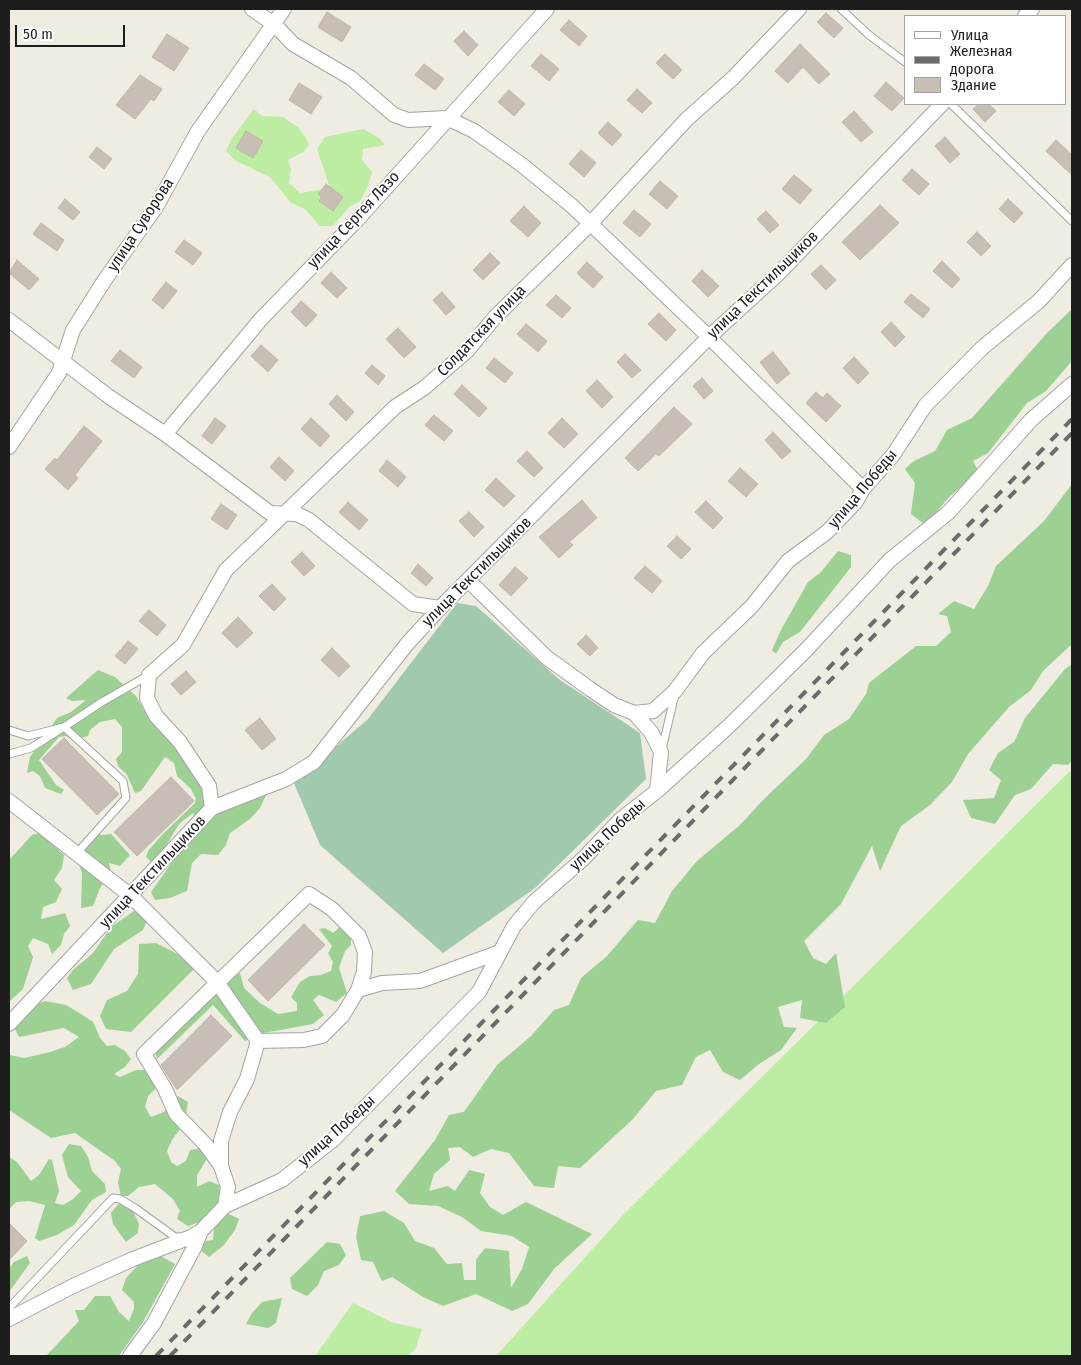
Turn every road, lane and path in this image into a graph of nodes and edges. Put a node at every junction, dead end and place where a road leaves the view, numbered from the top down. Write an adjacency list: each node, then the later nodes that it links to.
1 (252, 9): 6 (street)
2 (284, 9): 6 (street, улица Суворова)
3 (547, 9): 10 (street, улица Сергея Лазо)
4 (799, 9): 12 (street, Солдатская улица)
5 (841, 9): 7 (lane)
6 (275, 25): 10 (street); 16 (street, улица Суворова)
7 (904, 61)
8 (941, 105): 15 (street, улица Текстильщиков)
9 (952, 105): 11 (lane)
10 (447, 118): 12 (street); 18 (street, улица Сергея Лазо)
11 (1072, 221)
12 (589, 224): 15 (street); 21 (street, Солдатская улица)
13 (1072, 265): 20 (street, улица Победы)
14 (9, 320): 16 (street)
15 (709, 337): 20 (street); 22 (street, улица Текстильщиков)
16 (64, 361): 18 (street); 19 (street, улица Суворова)
17 (1072, 384): 31 (street)
18 (165, 434): 21 (street)
19 (9, 446)
20 (863, 489): 25 (street, улица Победы)
21 (284, 513): 23 (street); 24 (street, Солдатская улица)
22 (468, 580): 23 (street, улица Текстильщиков); 26 (street)
23 (440, 608): 33 (street, улица Текстильщиков)
24 (149, 675): 27 (lane); 33 (street)
25 (675, 691): 26 (street, улица Победы); 29 (lane)
26 (634, 713): 29 (street)
27 (64, 727): 28 (lane); 30 (lane); 34 (lane)
28 (9, 730)
29 (662, 752): 31 (street, улица Победы)
30 (9, 754)
31 (657, 790): 36 (street, улица Победы)
32 (9, 801): 34 (street)
33 (212, 808): 35 (street, улица Текстильщиков)
34 (77, 853): 35 (street)
35 (131, 896): 37 (street); 39 (street, улица Текстильщиков)
36 (500, 952): 38 (street); 42 (street, улица Победы)
37 (217, 982): 38 (street); 40 (street); 41 (street)
38 (358, 990): 40 (street)
39 (9, 1024)
40 (258, 1042): 41 (street)
41 (221, 1166): 42 (street)
42 (225, 1206): 43 (street, улица Победы)
43 (196, 1234): 44 (lane); 45 (street, улица Победы); 46 (street)
44 (9, 1308)
45 (9, 1319)
46 (130, 1356)

